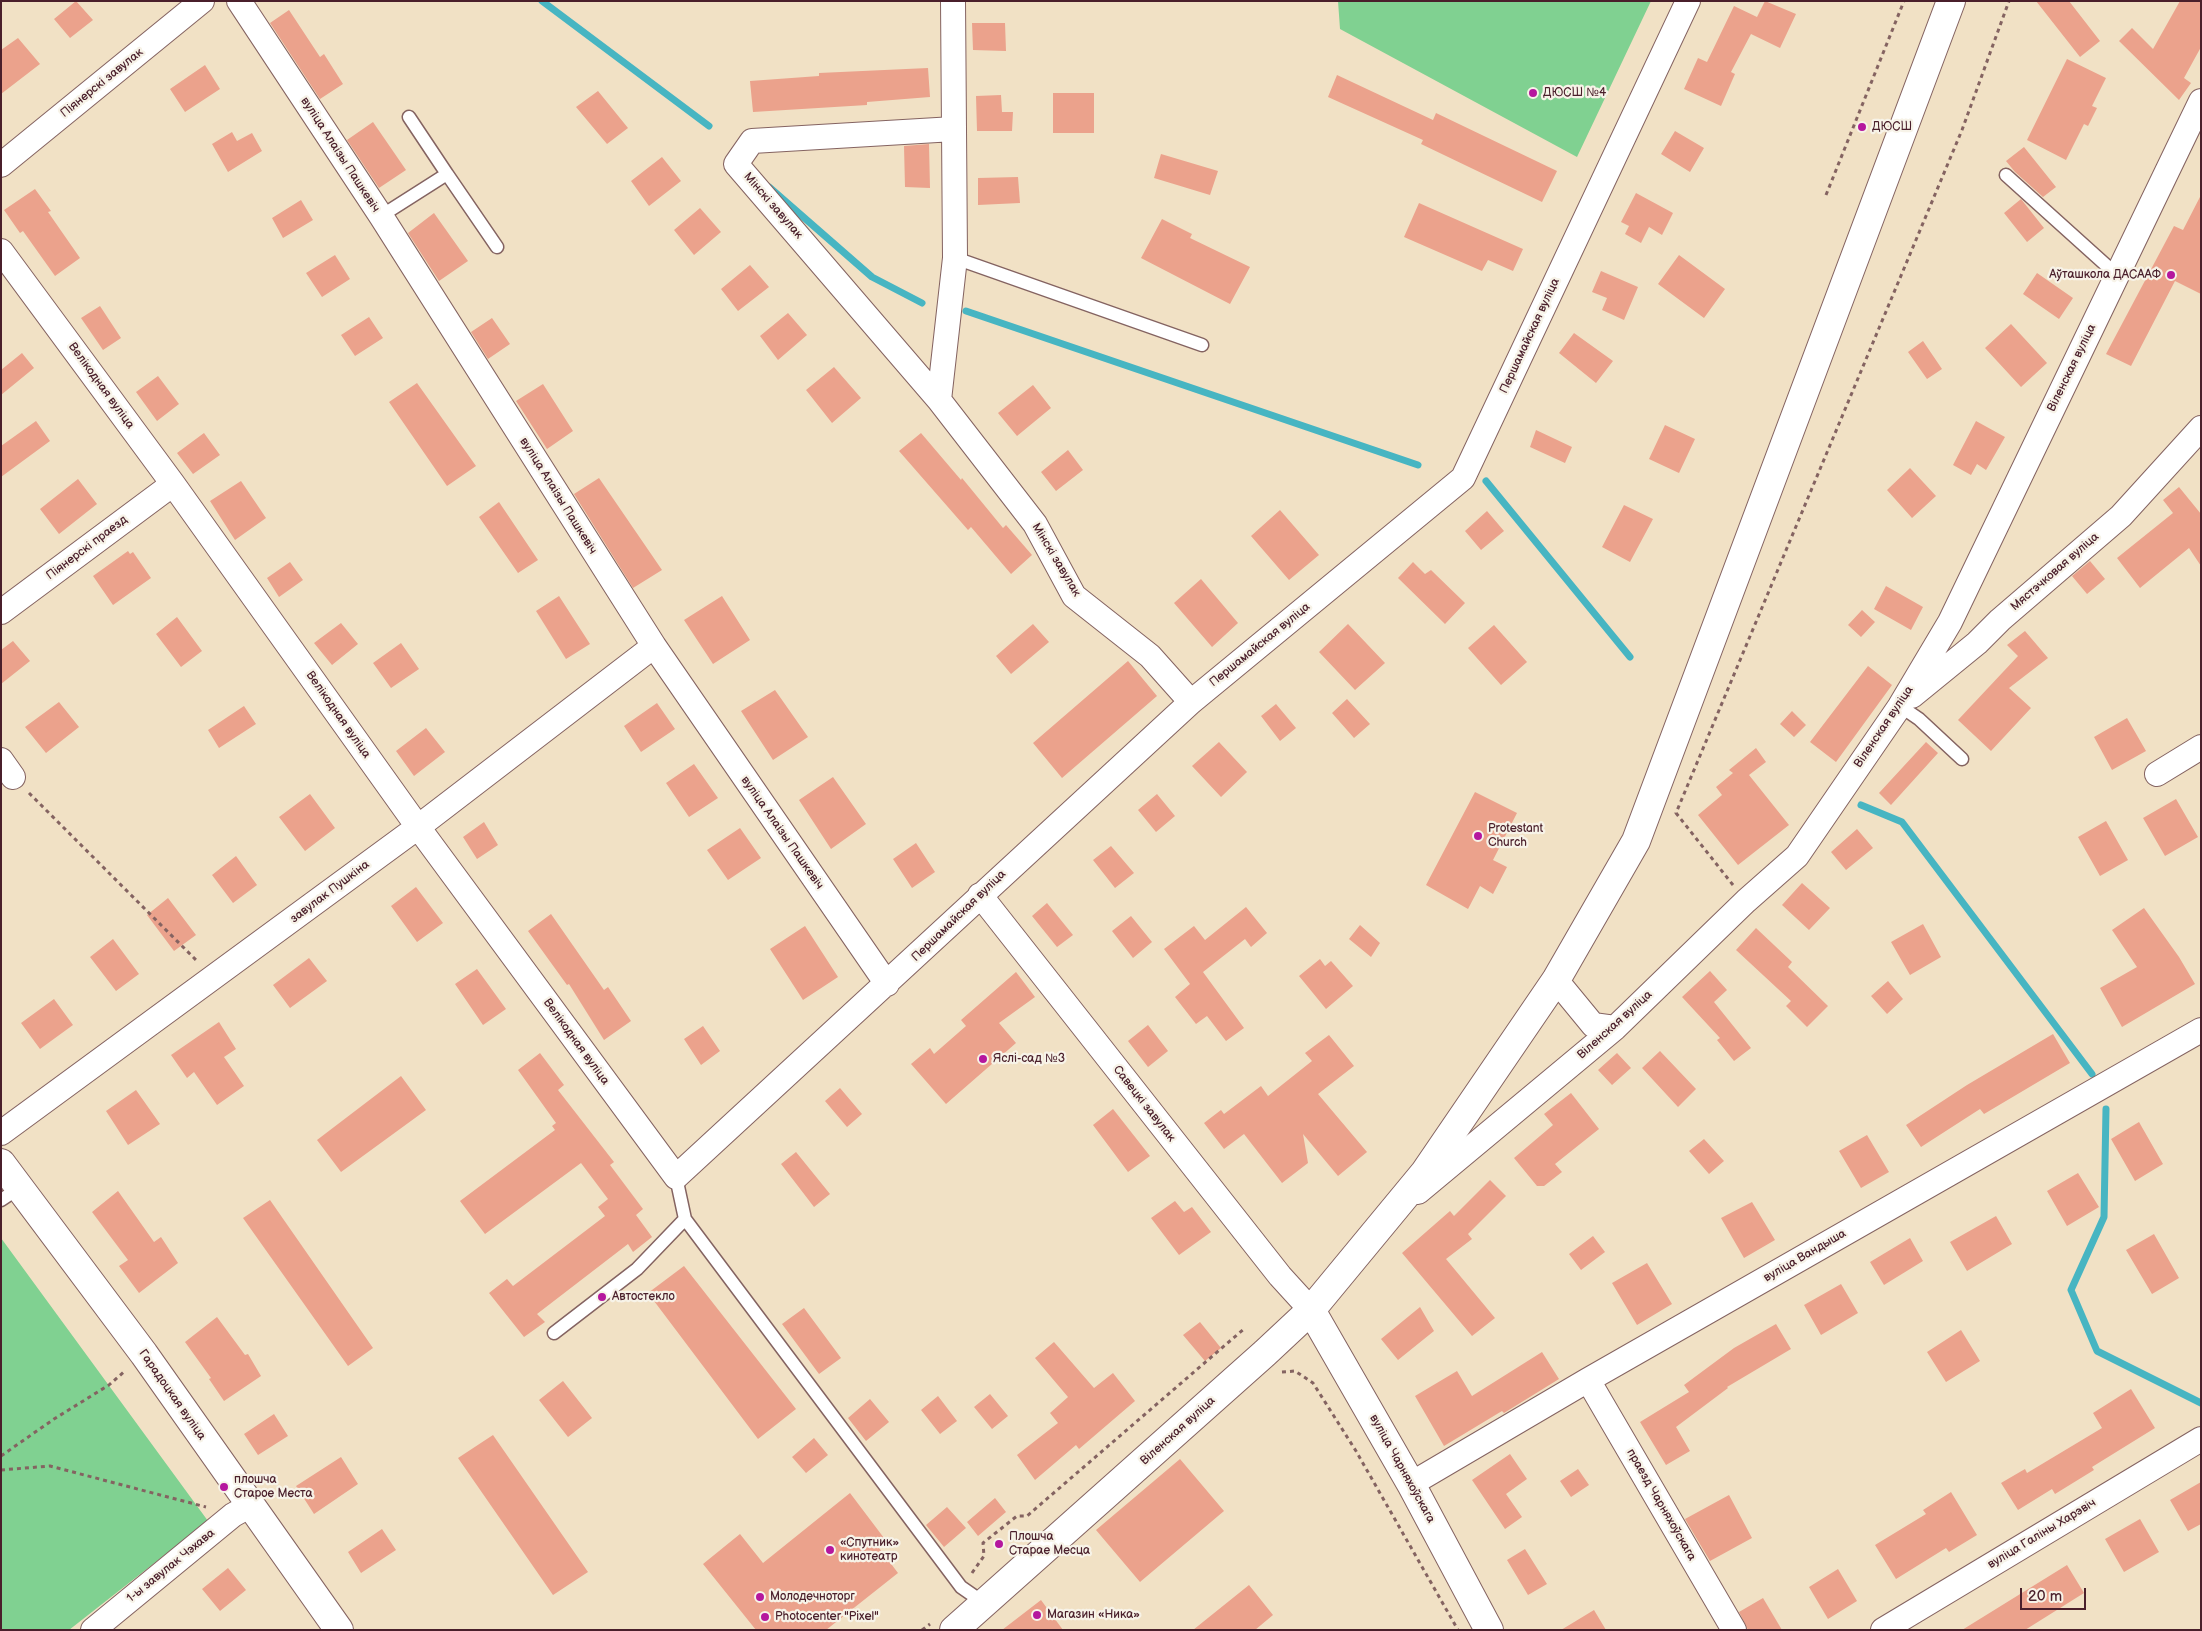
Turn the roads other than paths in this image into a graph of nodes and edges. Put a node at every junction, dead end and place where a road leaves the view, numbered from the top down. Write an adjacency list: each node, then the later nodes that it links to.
1 (202, 1): 9 (street, Піянерскі завулак)
2 (239, 1): 12 (street, вуліца Алаізы Пашкевіч)
3 (953, 1): 8 (street)
4 (1688, 1): 25 (street, Першамайская вуліца)
5 (1951, 1): 32 (main road, Віленская вуліца)
6 (2201, 101): 16 (street, Віленская вуліца)
7 (408, 116): 10 (lane)
8 (954, 129): 15 (street); 18 (street, Мінскі завулак)
9 (1, 165)
10 (447, 174): 12 (lane); 13 (lane)
11 (2006, 175): 16 (lane)
12 (380, 216): 24 (street, вуліца Алаізы Пашкевіч)
13 (498, 247)
14 (1, 251): 20 (street, Велікодная вуліца)
15 (955, 258): 17 (lane); 18 (street)
16 (2117, 275): 22 (street, Віленская вуліца)
17 (1202, 345)
18 (940, 400): 25 (street, Мінскі завулак)
19 (2201, 428): 23 (street, Мястэчковая вуліца)
20 (173, 484): 21 (street, Піянерскі праезд); 30 (street, Велікодная вуліца)
21 (1, 612)
22 (1950, 622): 23 (street); 26 (street, Віленская вуліца)
23 (1977, 643): 26 (street, Мястэчковая вуліца)
24 (654, 646): 30 (street, завулак Пушкіна); 33 (street, вуліца Алаізы Пашкевіч)
25 (1191, 702): 31 (street, Першамайская вуліца)
26 (1900, 706): 28 (lane); 34 (street, Віленская вуліца)
27 (2201, 747): 29 (street)
28 (1962, 759)
29 (2157, 774)
30 (418, 827): 36 (street, завулак Пушкіна); 38 (street, Велікодная вуліца)
31 (980, 895): 33 (street, Першамайская вуліца); 42 (street, Савецкі завулак)
32 (1556, 980): 34 (street); 40 (main road, Віленская вуліца)
33 (886, 984): 38 (street, Першамайская вуліца)
34 (1615, 1028): 40 (street, Віленская вуліца)
35 (2201, 1030): 44 (street, вуліца Вандыша)
36 (1, 1133)
37 (1, 1163): 39 (main road, Гарадоцкая вуліца)
38 (676, 1177): 41 (lane)
39 (10, 1194): 47 (main road, Гарадоцкая вуліца)
40 (1388, 1218): 42 (main road, Віленская вуліца)
41 (685, 1219): 43 (lane); 48 (lane)
42 (1311, 1310): 46 (main road, вуліца Чарняхоўскага); 48 (main road, Віленская вуліца)
43 (554, 1333)
44 (1588, 1380): 46 (street, вуліца Вандыша); 53 (street, праезд Чарняхоўскага)
45 (2201, 1439): 54 (street, вуліца Галіны Харэвіч)
46 (1411, 1484): 52 (main road, вуліца Чарняхоўскага)
47 (242, 1510): 50 (street, 1-ы завулак Чэхава); 51 (main road, Гарадоцкая вуліца)
48 (984, 1603): 49 (main road, Віленская вуліца)
49 (945, 1624)
50 (93, 1630)
51 (339, 1630)
52 (1489, 1630)
53 (1734, 1630)
54 (1883, 1630)

